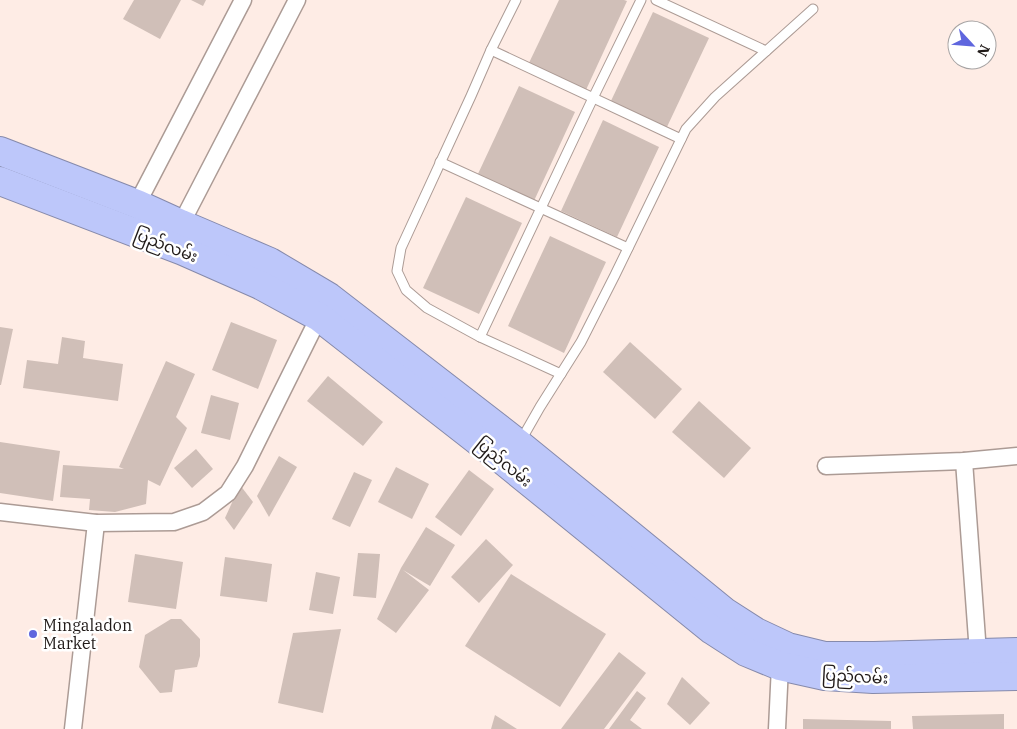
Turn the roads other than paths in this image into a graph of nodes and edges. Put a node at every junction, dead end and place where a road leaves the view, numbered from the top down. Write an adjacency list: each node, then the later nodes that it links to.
1 (244, 0): 14 (street)
2 (297, 0): 16 (street)
3 (516, 0): 7 (lane)
4 (641, 0): 9 (lane)
5 (656, 0): 8 (lane)
6 (813, 9): 8 (lane)
7 (491, 50): 9 (lane); 12 (lane)
8 (766, 50): 10 (lane)
9 (593, 98): 10 (lane); 15 (lane)
10 (681, 139): 17 (lane)
11 (0, 151): 14 (highway)
12 (440, 162): 15 (lane); 19 (lane)
13 (0, 181): 18 (highway, ပြည်လမ်း)
14 (137, 204): 16 (highway)
15 (542, 208): 17 (lane); 19 (lane)
16 (181, 224): 21 (highway)
17 (628, 248): 20 (lane)
18 (319, 317): 26 (street); 29 (highway, ပြည်လမ်း)
19 (480, 337): 20 (lane)
20 (561, 374): 21 (lane)
21 (519, 444): 28 (highway)
22 (1017, 456): 23 (street)
23 (964, 461): 24 (street); 28 (street)
24 (826, 466)
25 (0, 512): 26 (street)
26 (96, 523): 31 (street)
27 (1017, 652): 28 (highway)
28 (978, 653)
29 (780, 666): 30 (highway, ပြည်လမ်း); 32 (street)
30 (1017, 676)
31 (73, 729)
32 (777, 729)

